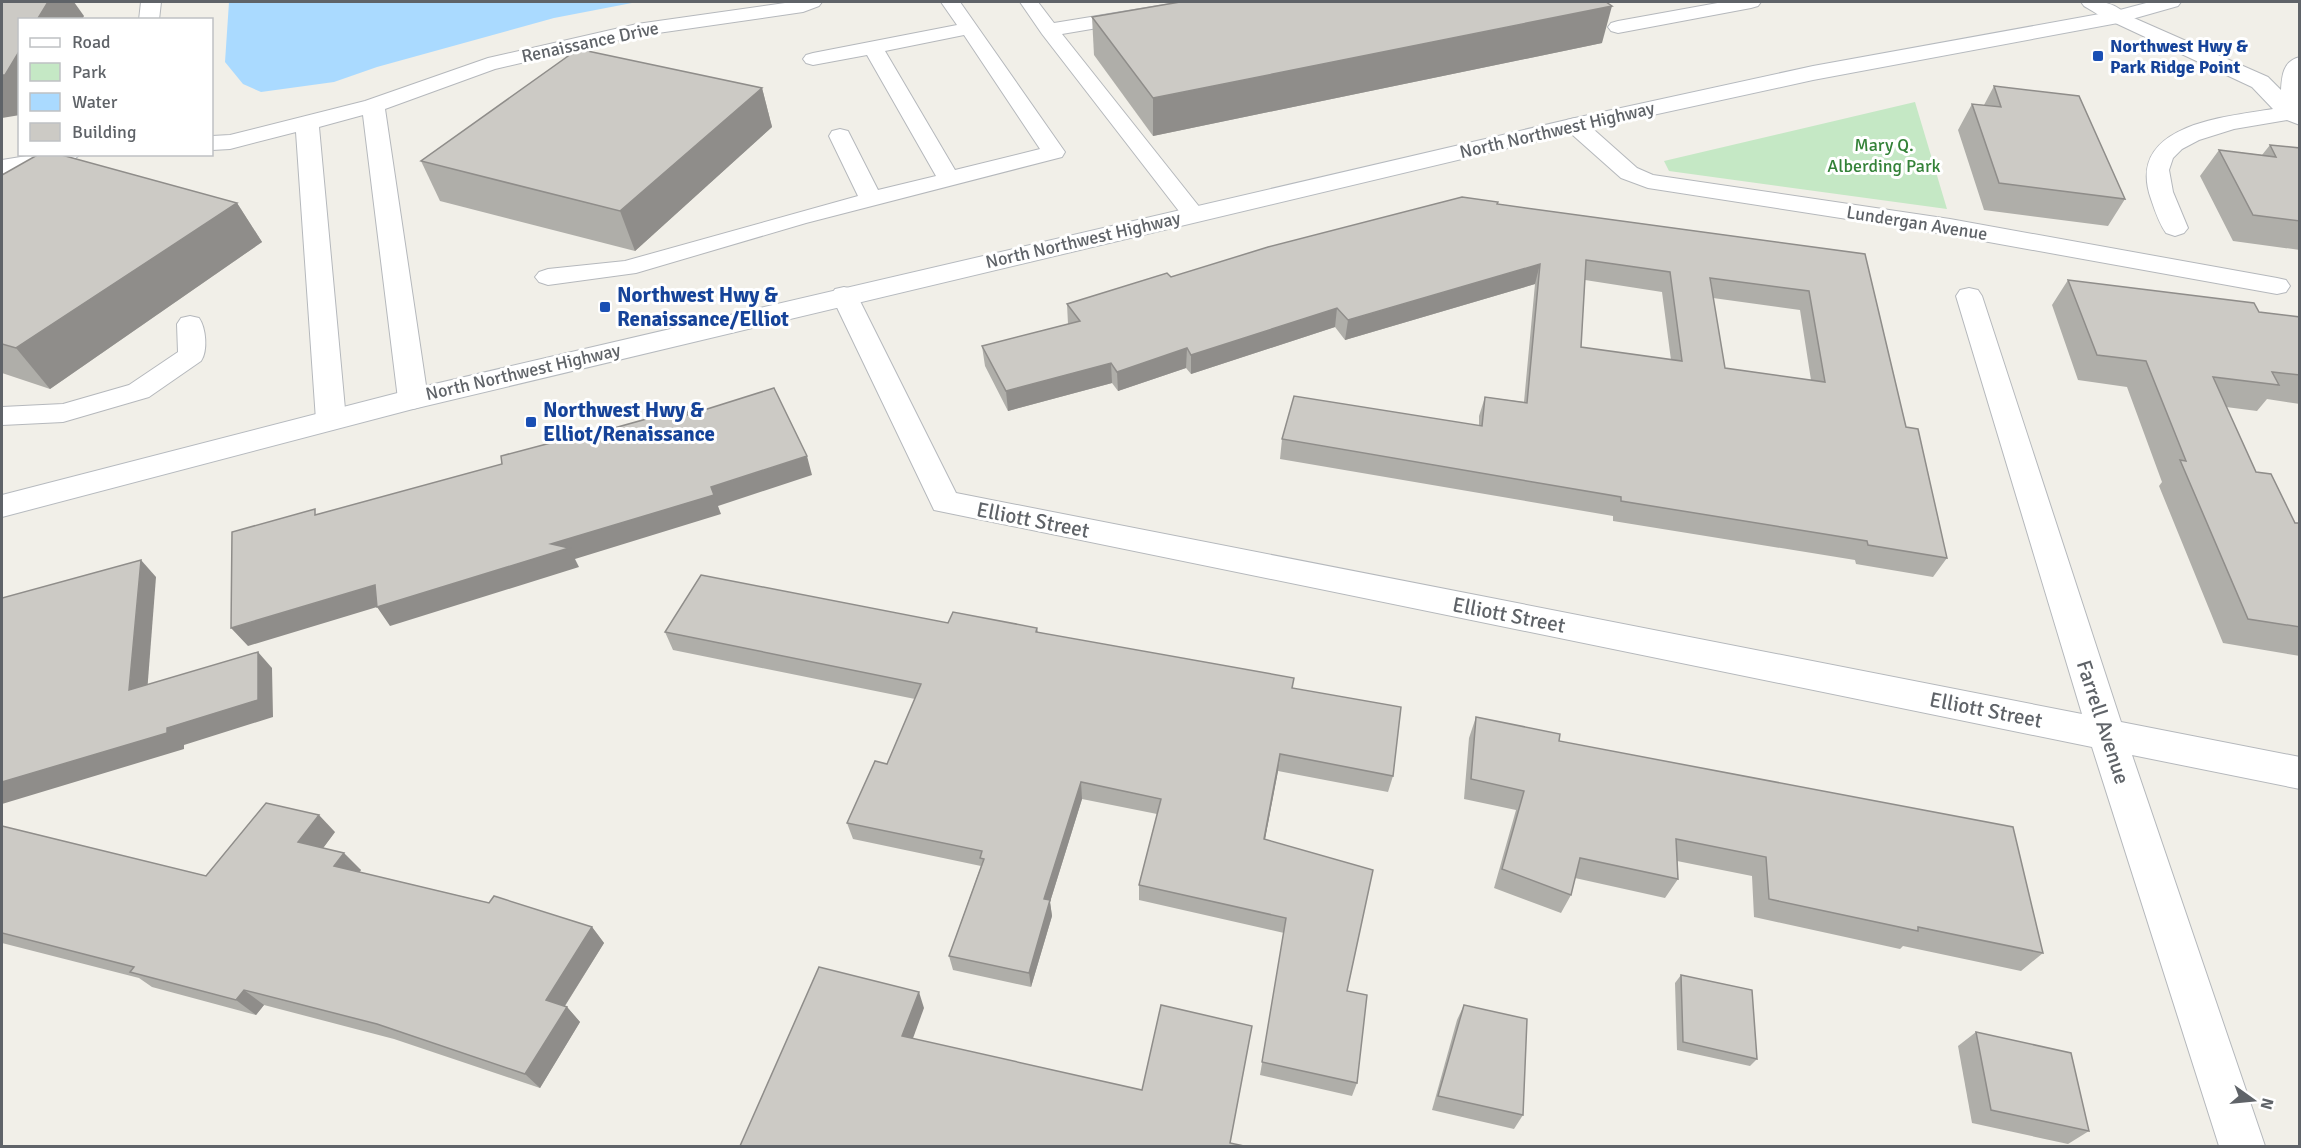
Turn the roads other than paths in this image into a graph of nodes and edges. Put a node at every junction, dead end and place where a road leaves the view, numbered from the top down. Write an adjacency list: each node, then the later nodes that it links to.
1 (152, 2): 10 (street)
2 (812, 2): 17 (street, Renaissance Drive)
3 (951, 2): 12 (lane)
4 (1029, 2): 13 (lane)
5 (1215, 2): 13 (lane)
6 (1751, 2): 11 (lane)
7 (2091, 2): 9 (lane)
8 (2171, 2): 9 (street, North Northwest Highway)
9 (2118, 16): 18 (street); 18 (street); 20 (street, North Northwest Highway)
10 (149, 18)
11 (1618, 27)
12 (970, 28): 14 (lane); 25 (lane)
13 (1049, 30): 27 (lane)
14 (873, 48): 15 (lane); 25 (lane)
15 (813, 59)
16 (2300, 63): 18 (street)
17 (373, 106): 19 (street, Renaissance Drive); 34 (street)
18 (2295, 116): 28 (street)
19 (307, 123): 22 (street, Renaissance Drive); 36 (street)
20 (1575, 125): 27 (street, North Northwest Highway); 30 (street, Lundergan Avenue)
21 (840, 136): 26 (lane)
22 (213, 143)
23 (62, 156): 24 (lane)
24 (2, 167)
25 (949, 179): 26 (lane)
26 (871, 199): 29 (lane)
27 (1193, 214): 31 (street, North Northwest Highway)
28 (2175, 228)
29 (549, 277)
30 (2277, 286)
31 (844, 296): 34 (street, North Northwest Highway); 38 (street, Elliott Street)
32 (1969, 296): 38 (street, Farrell Avenue)
33 (190, 324): 35 (lane)
34 (413, 399): 36 (street, North Northwest Highway)
35 (2, 416)
36 (331, 420): 37 (street, North Northwest Highway)
37 (2, 506)
38 (2107, 735): 39 (street, Elliott Street); 40 (street, Farrell Avenue)
39 (2300, 773)
40 (2242, 1146)

